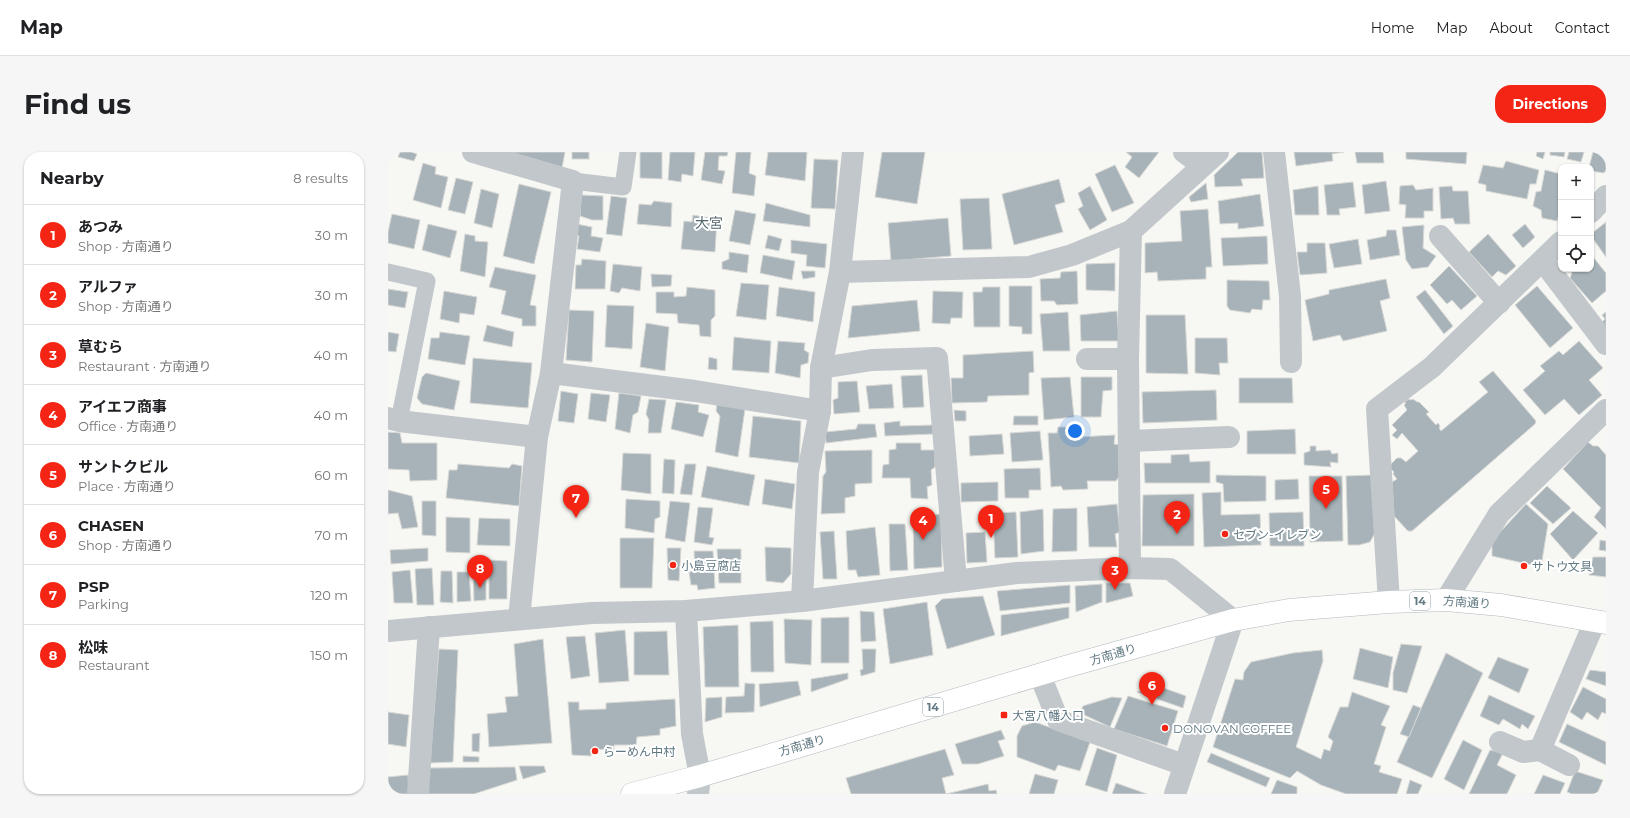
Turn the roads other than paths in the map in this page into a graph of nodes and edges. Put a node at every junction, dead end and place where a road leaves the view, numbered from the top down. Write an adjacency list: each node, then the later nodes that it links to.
1 (473, 152): 7 (street)
2 (628, 152): 7 (lane)
3 (853, 152): 15 (street)
4 (1184, 152): 6 (street)
5 (1274, 152): 20 (street)
6 (1210, 159): 10 (street)
7 (573, 181): 22 (street)
8 (1606, 196): 9 (street)
9 (1594, 209)
10 (1130, 231): 15 (street); 19 (street)
11 (1440, 236): 16 (street)
12 (1558, 245): 13 (street)
13 (1543, 261): 16 (street); 17 (street)
14 (388, 272): 25 (lane)
15 (840, 272): 21 (street)
16 (1499, 303): 33 (street)
17 (1606, 344)
18 (1087, 358): 19 (street)
19 (1128, 360): 28 (street)
20 (1291, 362)
21 (821, 368): 24 (street); 30 (street)
22 (551, 373): 24 (street); 26 (street)
23 (1606, 410): 31 (street)
24 (820, 411): 32 (street)
25 (393, 420): 26 (street)
26 (537, 437): 35 (street)
27 (1229, 437): 28 (street)
28 (1129, 441): 29 (street)
29 (1130, 568): 30 (street); 36 (street)
30 (956, 581): 32 (street)
31 (1446, 600): 33 (main road, 方南通り / 14); 37 (main road, 方南通り / 14)
32 (802, 601): 34 (street)
33 (1389, 602): 36 (main road, 方南通り / 14)
34 (686, 611): 35 (street); 45 (street)
35 (519, 619): 38 (street)
36 (1233, 620): 40 (main road, 方南通り / 14); 43 (street)
37 (1600, 622): 42 (street)
38 (429, 627): 39 (street); 46 (street)
39 (388, 631)
40 (1040, 675): 43 (street); 45 (main road, 方南通り / 14)
41 (1500, 742): 42 (street)
42 (1540, 750): 44 (street)
43 (1184, 765): 48 (street)
44 (1568, 765)
45 (699, 785): 47 (main road, 方南通り / 14)
46 (418, 794)
47 (632, 794)
48 (1175, 794)

